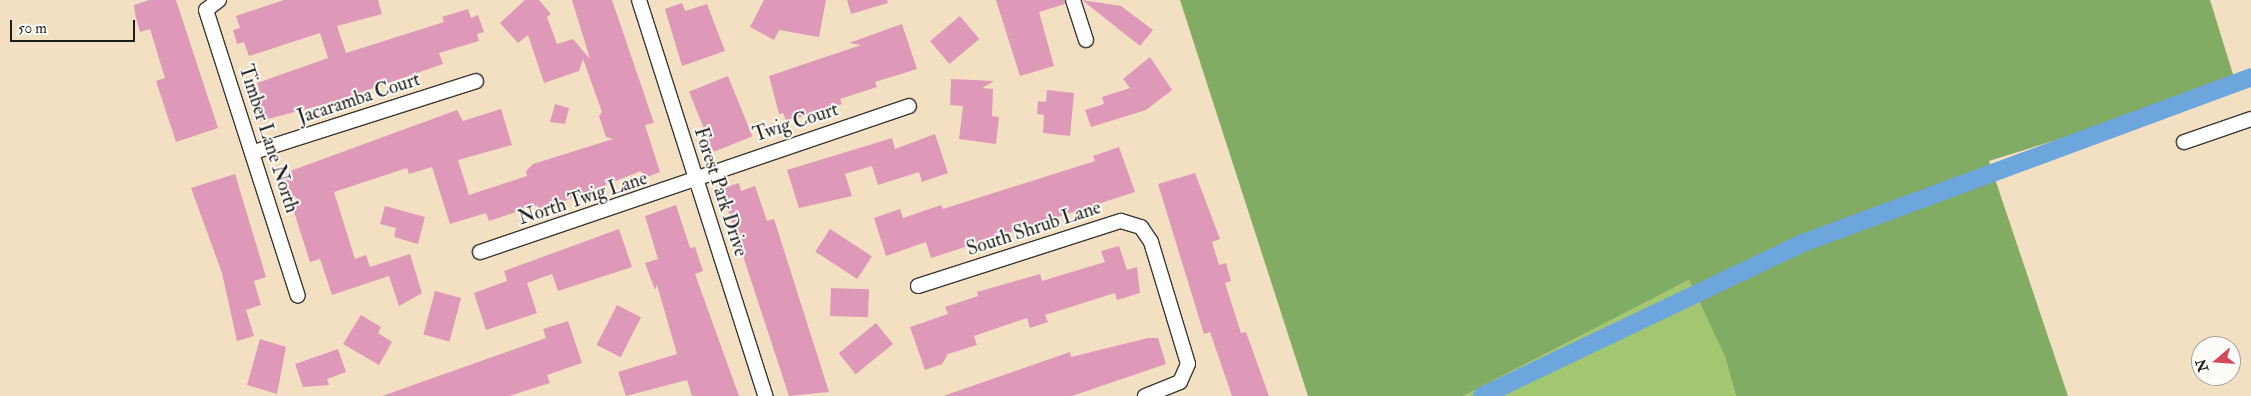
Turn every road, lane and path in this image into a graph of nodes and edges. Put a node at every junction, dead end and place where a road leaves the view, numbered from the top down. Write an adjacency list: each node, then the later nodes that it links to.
1 (218, 0): 9 (street, Timber Lane North)
2 (638, 0): 10 (street, Forest Park Drive)
3 (1073, 0): 4 (street)
4 (1086, 40)
5 (476, 80): 9 (street, Jacaramba Court)
6 (910, 106): 10 (street, Twig Court)
7 (2251, 119): 8 (street)
8 (2184, 142)
9 (254, 152): 13 (street, Timber Lane North)
10 (697, 181): 11 (street, North Twig Lane); 14 (street, Forest Park Drive)
11 (480, 252)
12 (918, 286): 15 (street, South Shrub Lane)
13 (298, 296)
14 (765, 396)
15 (1145, 396)

